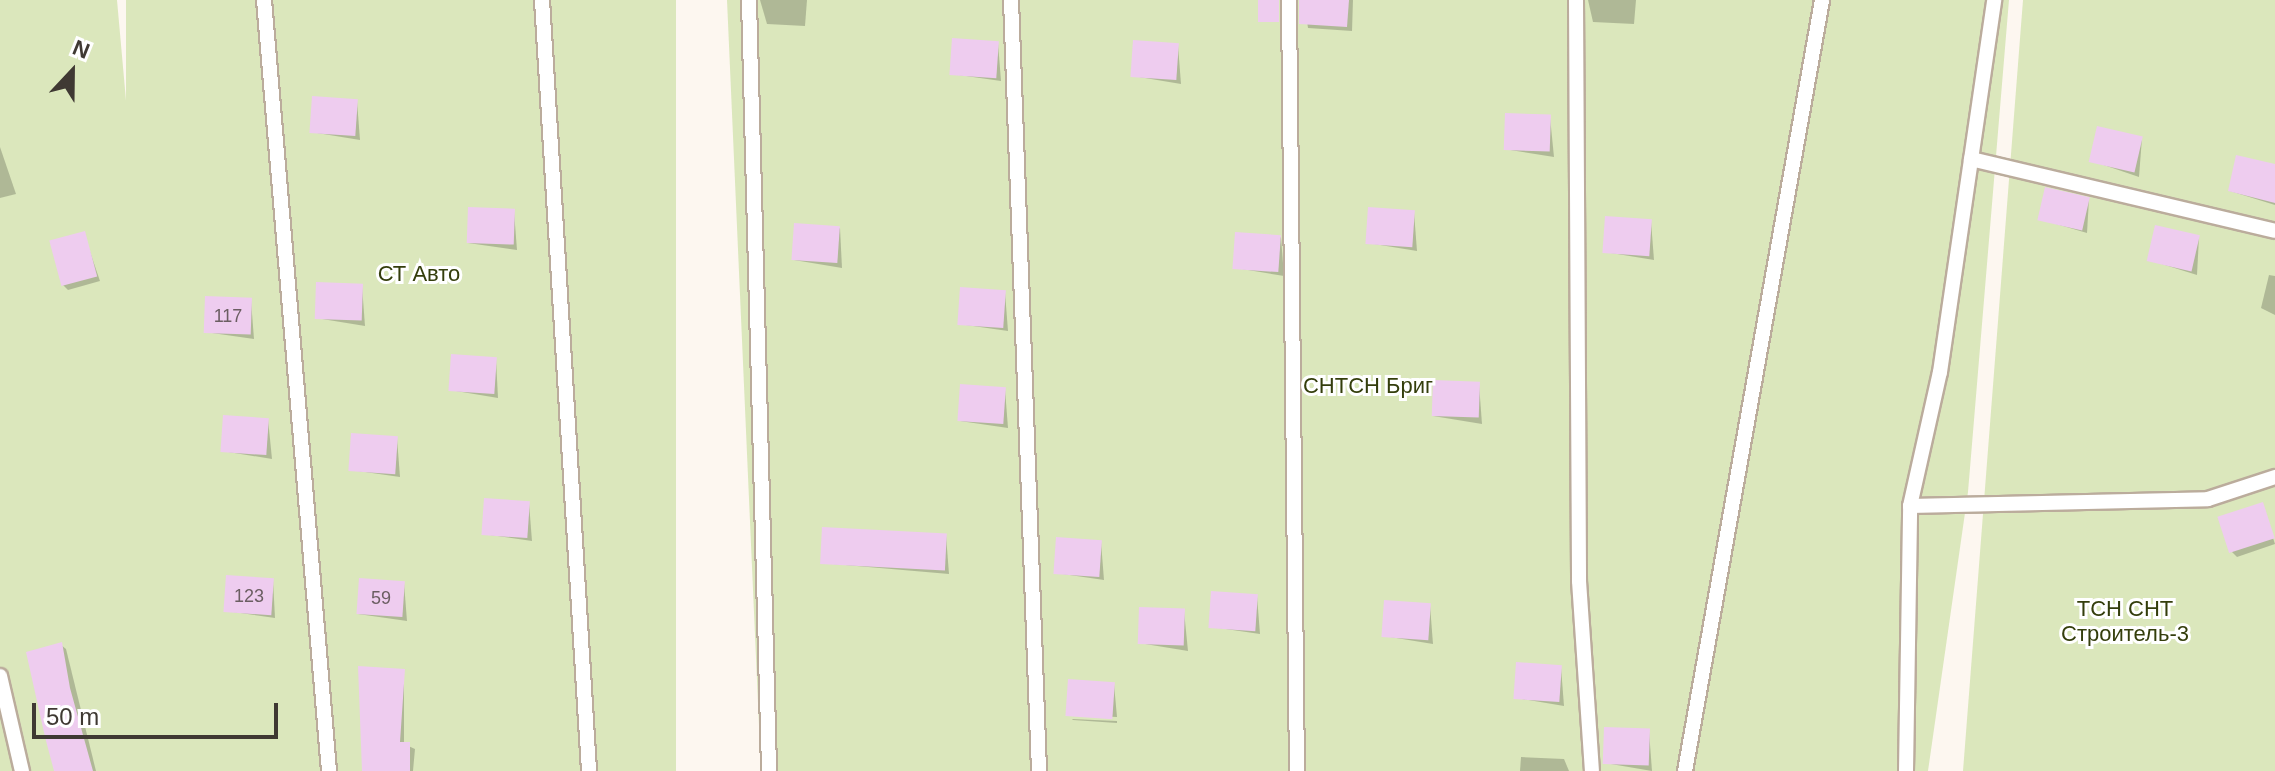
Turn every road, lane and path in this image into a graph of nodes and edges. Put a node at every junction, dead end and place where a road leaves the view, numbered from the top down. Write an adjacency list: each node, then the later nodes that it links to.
1 (264, 0): 15 (lane)
2 (542, 0): 16 (lane)
3 (749, 0): 17 (lane)
4 (1011, 0): 18 (lane)
5 (1289, 0): 19 (lane)
6 (1576, 0): 20 (lane)
7 (1822, 0): 21 (lane)
8 (1994, 0): 9 (lane)
9 (1971, 159): 10 (lane); 12 (lane)
10 (2275, 231)
11 (2275, 477): 12 (lane)
12 (1910, 506): 22 (lane)
13 (0, 676): 14 (lane)
14 (22, 771)
15 (329, 771)
16 (589, 771)
17 (769, 771)
18 (1039, 771)
19 (1297, 771)
20 (1592, 771)
21 (1685, 771)
22 (1906, 771)

